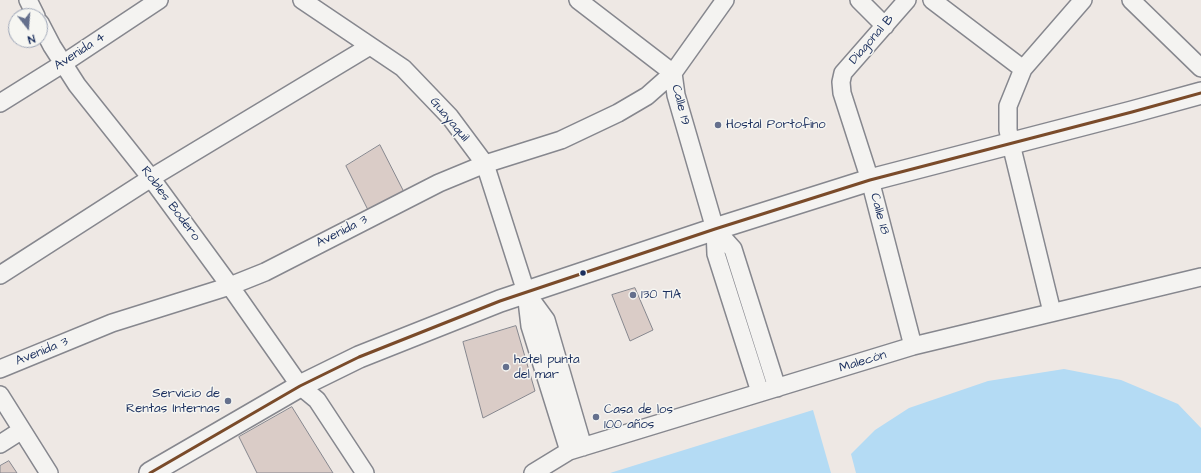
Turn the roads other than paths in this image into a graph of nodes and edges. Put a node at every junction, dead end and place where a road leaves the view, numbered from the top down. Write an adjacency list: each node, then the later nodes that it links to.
1 (159, 0): 13 (street, Avenida 4)
2 (302, 0): 12 (street, Guayaquil)
3 (578, 0): 16 (street, Calle 19)
4 (725, 0): 16 (street, Avenida 3)
5 (859, 0): 10 (street)
6 (907, 0): 10 (street, Diagonal B)
7 (932, 0): 15 (street)
8 (1083, 0): 15 (street)
9 (1131, 0): 14 (street)
10 (885, 26): 17 (street, Diagonal B)
11 (48, 38): 13 (street, Robles Bodero)
12 (370, 46): 21 (street, Guayaquil); 22 (street)
13 (64, 63): 19 (street, Avenida 4); 22 (street, Robles Bodero)
14 (1201, 68)
15 (1023, 69): 20 (street)
16 (673, 73): 21 (street, Avenida 3); 24 (street, Calle 19)
17 (841, 82): 23 (street, Calle 18)
18 (1201, 93): 20 (main road)
19 (0, 103)
20 (1011, 144): 23 (main road); 29 (street)
21 (485, 164): 27 (street, Avenida 3); 28 (street, Guayaquil)
22 (151, 178): 25 (street); 27 (street, Robles Bodero)
23 (870, 180): 24 (main road); 30 (street, Calle 18)
24 (713, 222): 28 (main road); 33 (street, Calle 19); 34 (street, Calle 19)
25 (0, 275)
26 (1201, 277): 29 (street, Malecón)
27 (230, 286): 31 (street, Avenida 3); 32 (street, Robles Bodero)
28 (526, 292): 32 (main road); 38 (street, Guayaquil)
29 (1052, 312): 30 (street, Malecón)
30 (913, 346): 33 (street, Malecón)
31 (0, 369)
32 (300, 386): 40 (main road); 41 (street, Robles Bodero); 42 (street, Robles Bodero)
33 (777, 388): 34 (street, Malecón)
34 (760, 392): 38 (street, Malecón)
35 (0, 395): 36 (street)
36 (22, 430): 37 (street); 39 (street)
37 (0, 444)
38 (576, 449): 43 (street, Malecón)
39 (49, 473)
40 (150, 473)
41 (352, 473)
42 (365, 473)
43 (533, 473)

